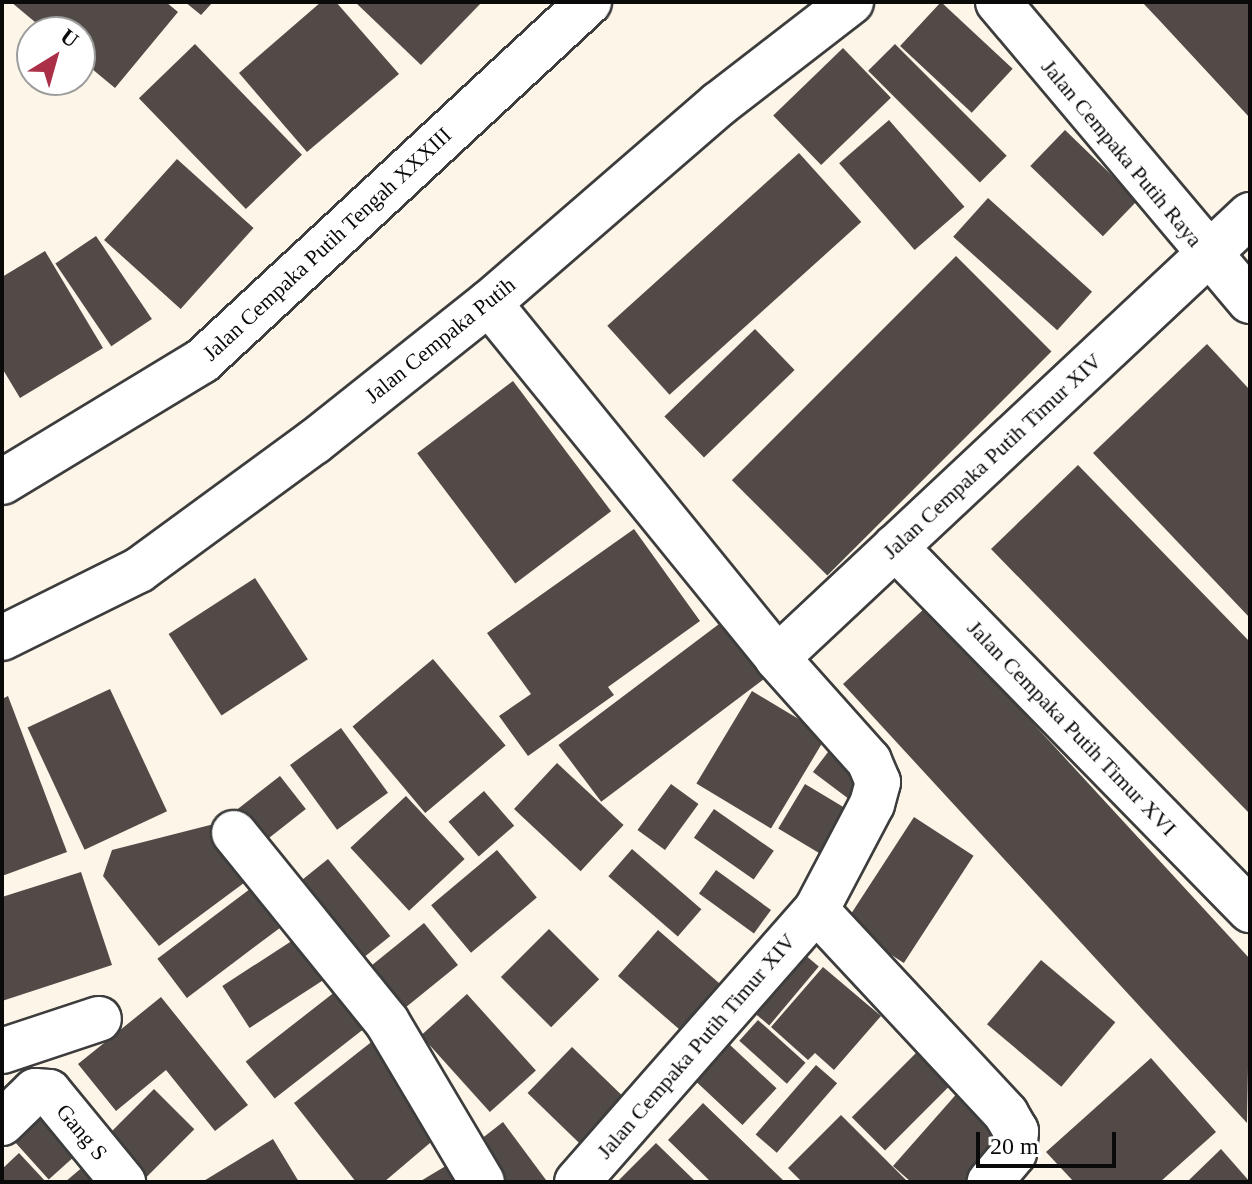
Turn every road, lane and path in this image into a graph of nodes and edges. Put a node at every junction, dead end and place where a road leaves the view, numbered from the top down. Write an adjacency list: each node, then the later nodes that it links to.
1 (589, 2): 8 (street, Jalan Cempaka Putih Tengah XXXIII)
2 (851, 2): 7 (street, Jalan Cempaka Putih)
3 (998, 2): 5 (street, Jalan Cempaka Putih Raya)
4 (1250, 215): 5 (street, Jalan Cempaka Putih Timur XIV)
5 (1208, 256): 6 (street, Jalan Cempaka Putih Raya); 9 (street, Jalan Cempaka Putih Timur XIV)
6 (1250, 301)
7 (489, 303): 10 (street, Jalan Cempaka Putih); 11 (street, Jalan Cempaka Putih Timur XIV)
8 (2, 482)
9 (895, 547): 11 (street, Jalan Cempaka Putih Timur XIV); 14 (street, Jalan Cempaka Putih Timur XVI)
10 (2, 638)
11 (777, 658): 13 (street, Jalan Cempaka Putih Timur XIV)
12 (234, 833): 20 (street)
13 (816, 910): 21 (street, Jalan Cempaka Putih Timur XIV); 22 (street)
14 (1250, 910)
15 (99, 1019): 16 (street)
16 (11, 1048): 17 (street)
17 (35, 1091): 18 (street, Gang S); 19 (street, Gang S)
18 (2, 1123)
19 (123, 1182)
20 (482, 1182)
21 (577, 1182)
22 (990, 1182)

